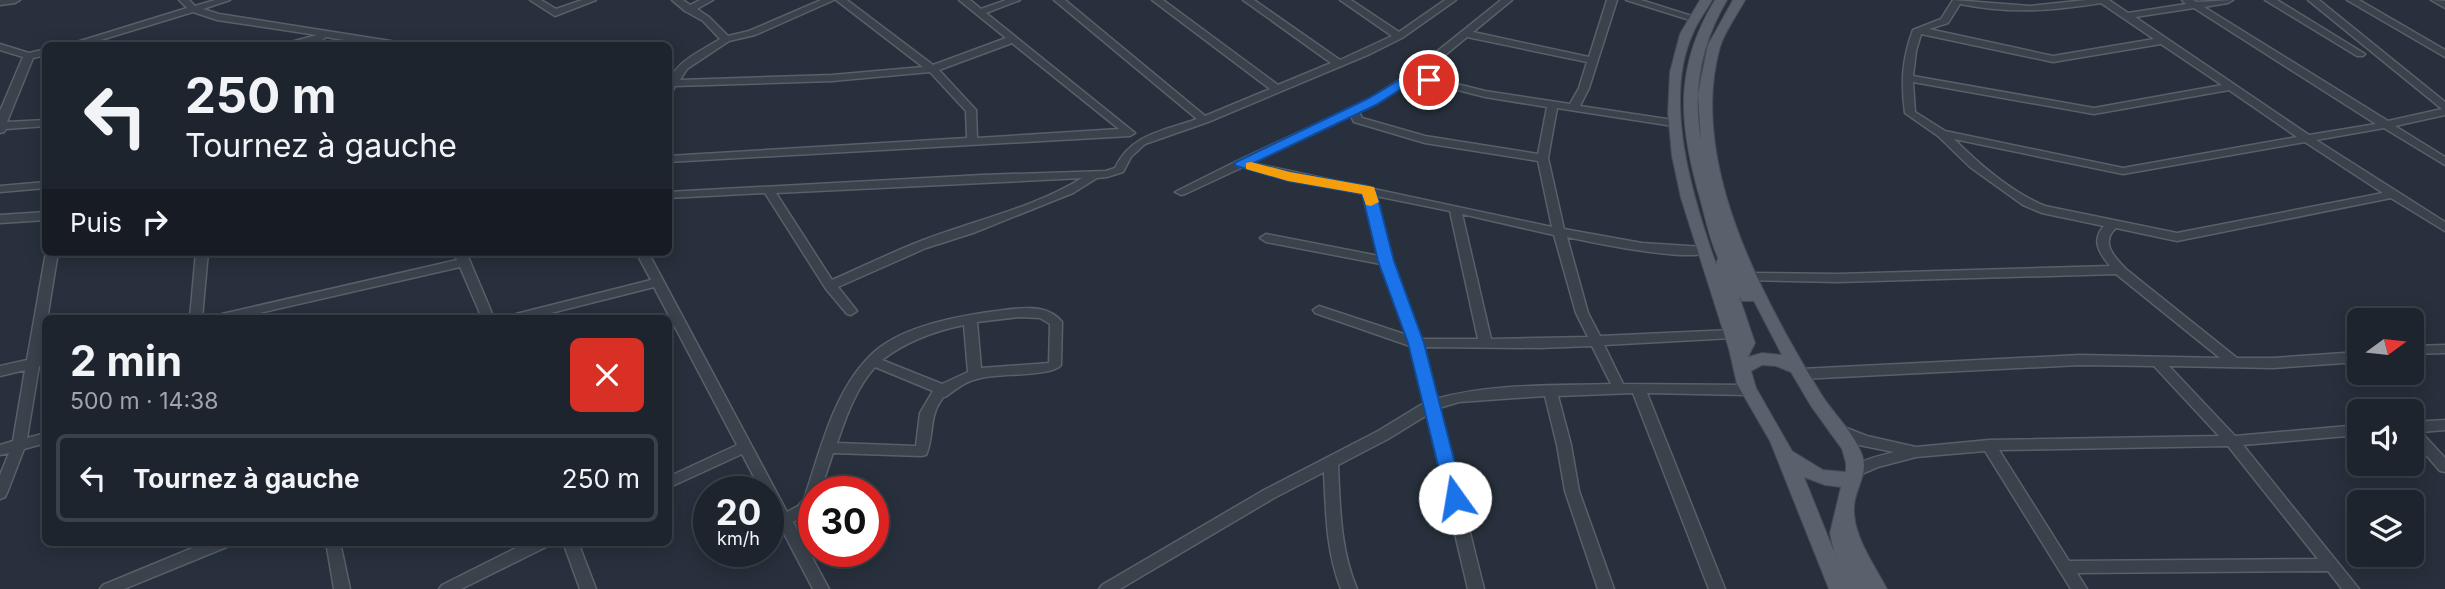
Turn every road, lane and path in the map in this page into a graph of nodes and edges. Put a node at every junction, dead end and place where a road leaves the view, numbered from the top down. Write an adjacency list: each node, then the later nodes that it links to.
1 (15, 0): 31 (street)
2 (184, 0): 34 (street)
3 (225, 0): 34 (street)
4 (535, 0): 5 (street)
5 (591, 0)
6 (677, 0): 35 (street)
7 (708, 0): 35 (street)
8 (829, 0): 44 (street)
9 (841, 0): 57 (street)
10 (964, 0): 37 (street)
11 (1016, 0): 37 (street)
12 (1059, 0): 70 (street)
13 (1157, 0): 63 (street)
14 (1248, 0): 56 (street)
15 (1345, 0): 43 (street)
16 (1451, 0): 43 (street)
17 (1507, 0): 41 (street)
18 (1612, 0): 55 (street)
19 (1631, 0): 39 (street)
20 (1706, 0): 39 (main road)
21 (1721, 0): 100 (main road)
22 (1739, 0): 107 (main road)
23 (2024, 0): 36 (street)
24 (2103, 0): 36 (street); 38 (street)
25 (2228, 0): 32 (street)
26 (2270, 0): 52 (street)
27 (2313, 0): 68 (street)
28 (2352, 0): 53 (street)
29 (2436, 0): 33 (street)
30 (1957, 1): 36 (street); 40 (street)
31 (0, 2)
32 (2191, 3): 38 (street); 73 (street)
33 (2445, 5)
34 (193, 9): 42 (street); 47 (street)
35 (688, 9): 44 (street)
36 (2040, 11)
37 (980, 12): 45 (street)
38 (2126, 16): 46 (street)
39 (1693, 18): 72 (main road)
40 (1918, 30): 46 (street); 59 (street)
41 (1467, 34): 55 (street); 58 (street)
42 (323, 35): 48 (street); 49 (street)
43 (1399, 36): 56 (street)
44 (726, 39): 60 (street)
45 (1013, 39): 57 (street); 75 (street)
46 (2162, 41): 62 (street)
47 (82, 42)
48 (303, 42)
49 (374, 42)
50 (0, 47): 54 (street)
51 (42, 53): 54 (street)
52 (2360, 54)
53 (2445, 54)
54 (29, 56): 64 (street)
55 (1591, 60): 67 (street)
56 (1339, 64): 63 (street)
57 (932, 69): 61 (street); 78 (street)
58 (1413, 76): 66 (street); 69 (street)
59 (1906, 78): 62 (street); 76 (street)
60 (672, 83)
61 (672, 86)
62 (2230, 87): 77 (street)
63 (1278, 90): 70 (street)
64 (12, 93): 65 (street); 74 (street)
65 (0, 95)
66 (1552, 105): 67 (street); 80 (street)
67 (1573, 109): 72 (street)
68 (2445, 109): 73 (street)
69 (1353, 111): 80 (street); 83 (street)
70 (1204, 120): 79 (street)
71 (42, 123): 74 (street)
72 (1673, 123): 99 (main road)
73 (2386, 125): 77 (street); 82 (street)
74 (1, 128)
75 (1129, 132): 78 (street); 79 (street)
76 (1942, 134): 77 (street); 95 (street)
77 (2307, 139): 90 (street)
78 (972, 142): 81 (street)
79 (1141, 142): 84 (street)
80 (1543, 158): 97 (street)
81 (672, 159)
82 (2445, 162)
83 (1241, 163): 88 (street); 89 (street)
84 (1093, 176): 87 (street); 109 (street)
85 (42, 185): 86 (street)
86 (0, 189)
87 (769, 190): 91 (street); 109 (street)
88 (1369, 191): 92 (street); 105 (street)
89 (1181, 192)
90 (2393, 194): 95 (street); 96 (street)
91 (672, 195)
92 (1455, 209): 97 (street); 121 (street)
93 (42, 216): 94 (street)
94 (0, 219)
95 (2112, 225): 106 (street)
96 (2445, 227)
97 (1559, 231): 99 (street); 120 (street)
98 (1266, 238): 105 (street)
99 (1704, 250): 118 (main road)
100 (1724, 255): 130 (main road); 131 (main road)
101 (52, 256): 112 (street)
102 (202, 256): 113 (street)
103 (644, 256): 108 (street)
104 (462, 257): 114 (street); 115 (street)
105 (1386, 261): 122 (street)
106 (2121, 270): 107 (street); 129 (street)
107 (1749, 277): 131 (main road)
108 (658, 282): 116 (street); 149 (street)
109 (830, 286): 111 (street)
110 (1319, 310): 122 (street)
111 (851, 311)
112 (44, 315)
113 (196, 315)
114 (234, 315)
115 (487, 315)
116 (528, 315)
117 (970, 319): 127 (street); 133 (street); 133 (street)
118 (1732, 334): 120 (street); 130 (main road)
119 (42, 336): 126 (street)
120 (1595, 340): 121 (street); 134 (street)
121 (1485, 342): 122 (street)
122 (1416, 343): 139 (street)
123 (2445, 349): 124 (street)
124 (2424, 350)
125 (2347, 359): 129 (street)
126 (39, 361): 132 (street); 148 (street)
127 (872, 361): 137 (street); 150 (street)
128 (2157, 361): 129 (street); 131 (street); 145 (street)
129 (2233, 362)
130 (1741, 363): 131 (main road); 136 (main road)
131 (1796, 365): 142 (main road)
132 (0, 371)
133 (975, 373): 137 (street)
134 (1619, 388): 135 (street); 138 (street)
135 (1638, 388): 136 (street); 178 (street)
136 (1748, 390): 153 (main road)
137 (945, 391): 150 (street)
138 (1550, 391): 139 (street); 177 (street)
139 (1432, 405): 154 (street); 176 (street)
140 (2445, 425): 141 (street)
141 (2424, 428)
142 (1835, 429): 152 (street); 156 (main road)
143 (2347, 431): 145 (street)
144 (42, 440): 148 (street)
145 (2232, 442): 147 (street); 167 (street)
146 (2424, 443): 155 (street)
147 (1989, 444): 152 (street); 168 (street)
148 (19, 445): 151 (street); 159 (street)
149 (746, 447): 157 (street); 158 (street)
150 (830, 448): 162 (street)
151 (0, 450)
152 (1916, 452): 156 (street)
153 (1785, 455): 156 (main road); 160 (main road)
154 (1331, 462): 174 (street); 175 (street)
155 (2445, 467)
156 (1854, 474): 161 (main road)
157 (761, 476)
158 (672, 481)
159 (0, 493)
160 (1804, 505): 179 (main road); 180 (main road)
161 (1844, 517): 181 (main road); 182 (main road)
162 (784, 520): 173 (street)
163 (213, 546): 169 (street)
164 (334, 546): 170 (street)
165 (535, 546): 171 (street)
166 (572, 546): 172 (street)
167 (2332, 565): 168 (street); 184 (street)
168 (2065, 567): 183 (street)
169 (108, 589)
170 (342, 589)
171 (447, 589)
172 (588, 589)
173 (821, 589)
174 (1107, 589)
175 (1349, 589)
176 (1476, 589)
177 (1606, 589)
178 (1717, 589)
179 (1839, 589)
180 (1852, 589)
181 (1858, 589)
182 (1877, 589)
183 (2079, 589)
184 (2351, 589)

